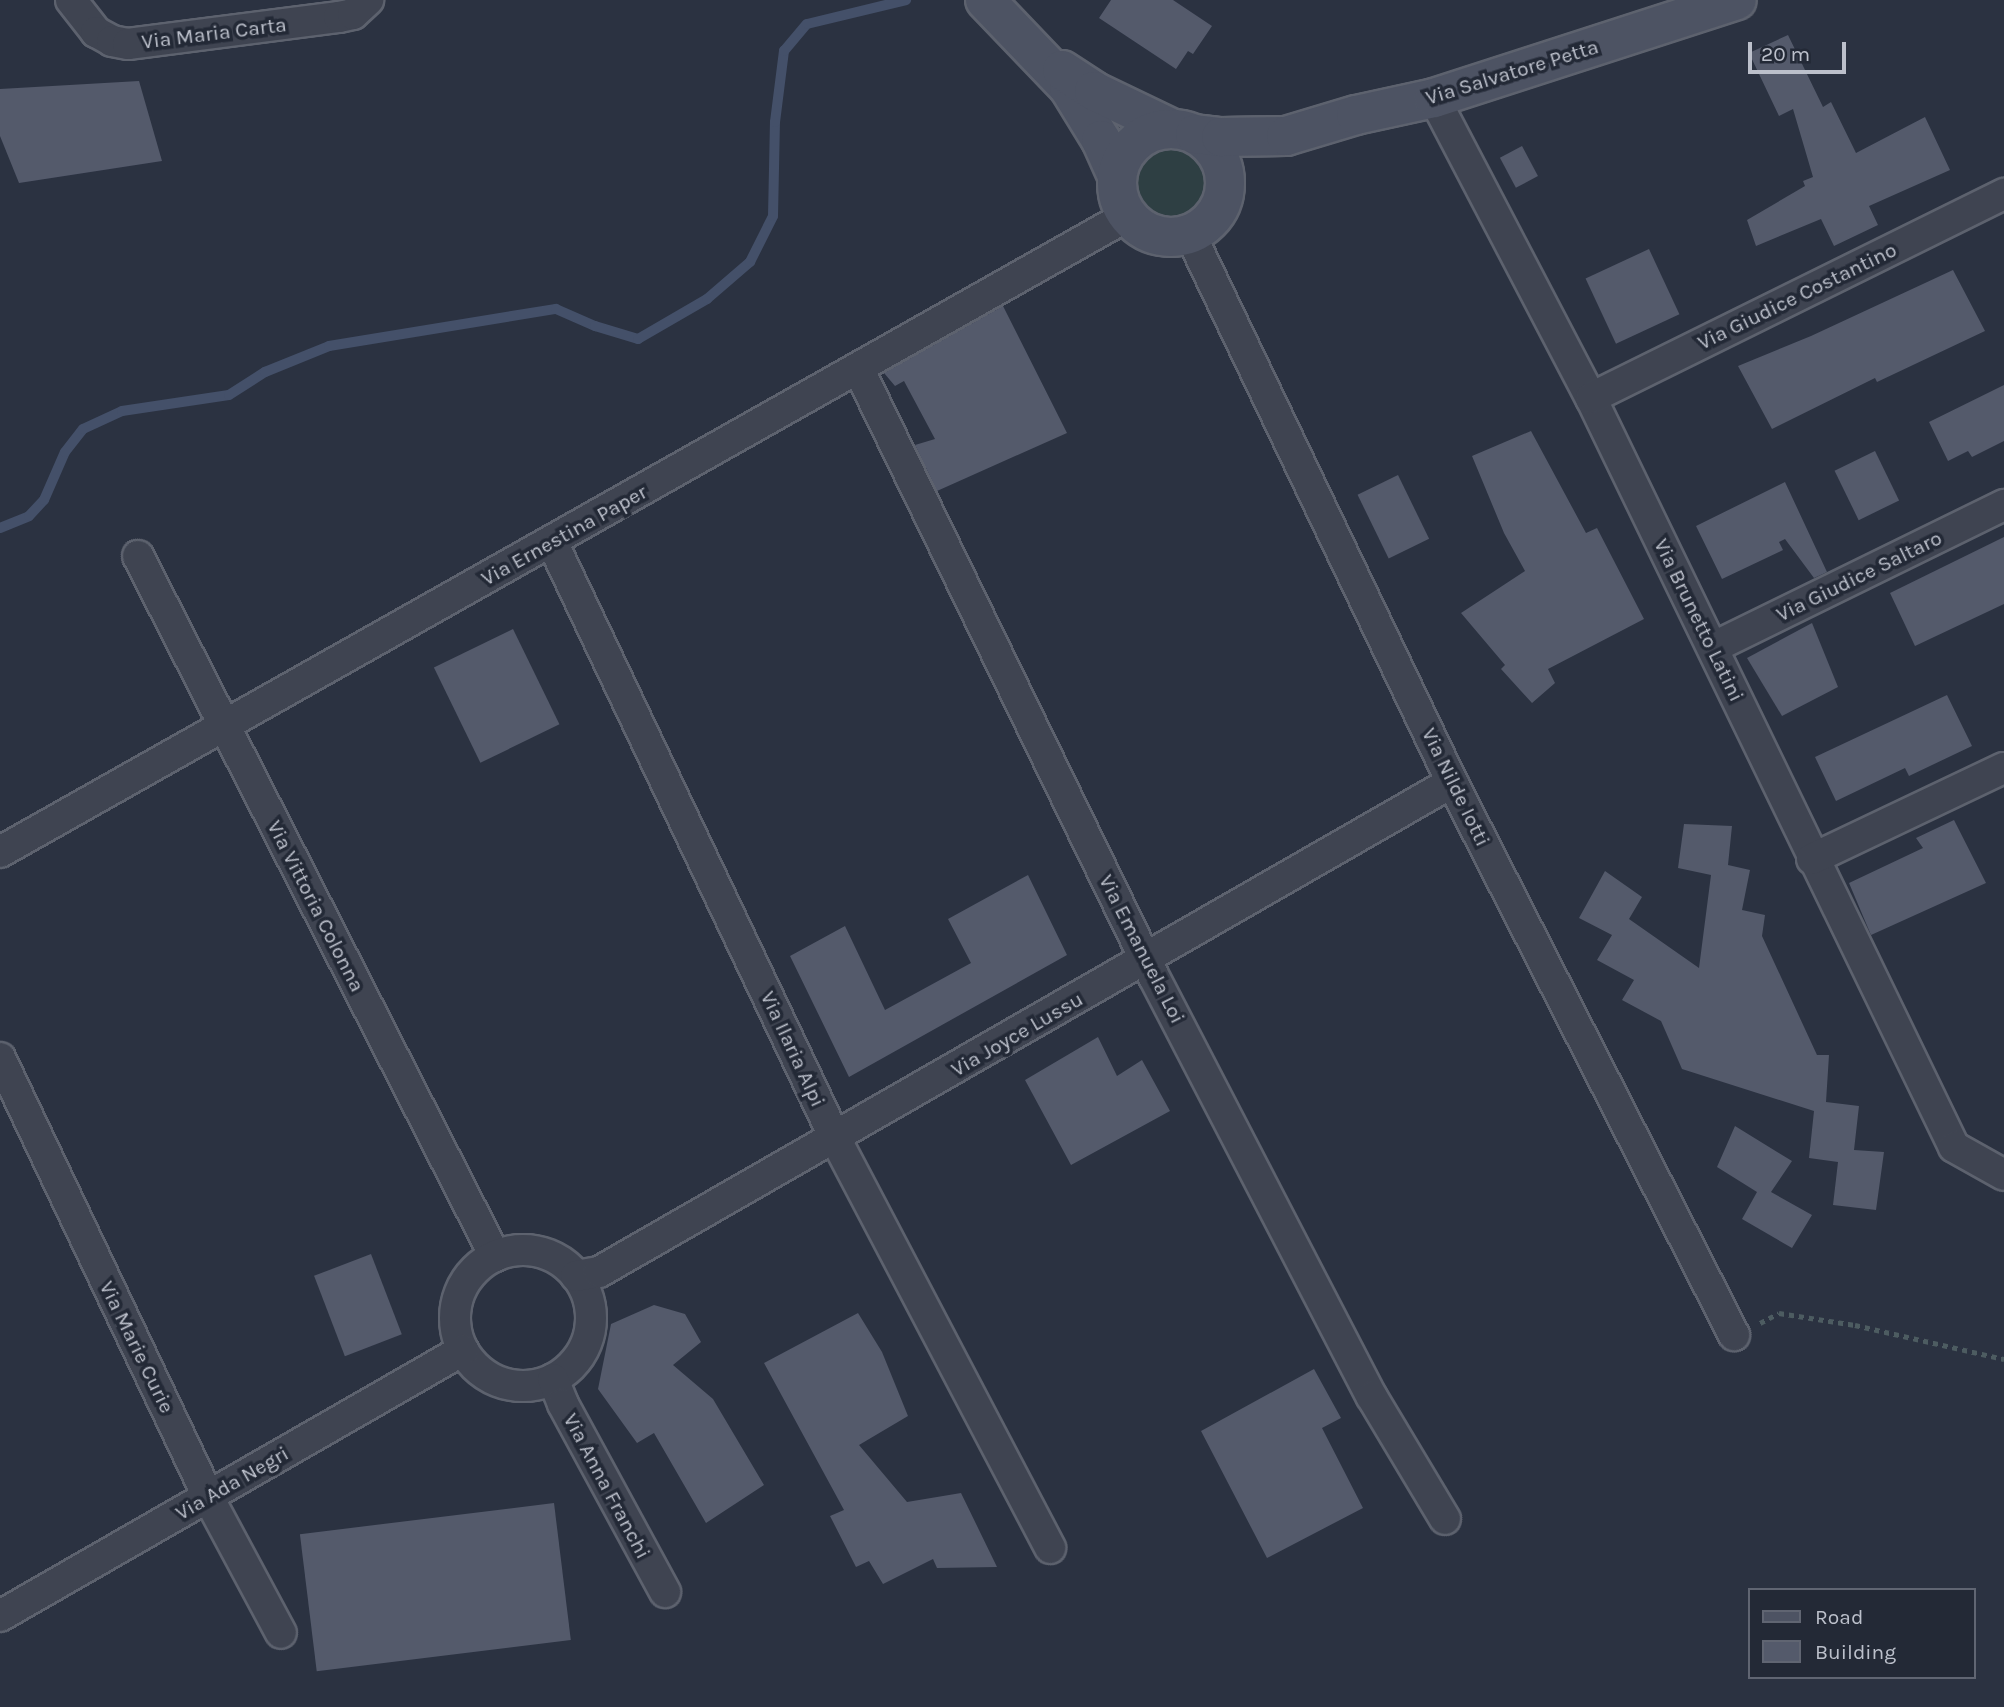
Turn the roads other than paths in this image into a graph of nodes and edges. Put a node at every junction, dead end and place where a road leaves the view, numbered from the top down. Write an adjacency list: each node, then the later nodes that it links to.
1 (71, 0): 2 (street, Via Maria Carta)
2 (368, 0)
3 (985, 0): 5 (street, Via Salvatore Petta)
4 (1737, 0): 6 (street, Via Salvatore Petta)
5 (1040, 54): 7 (street, Via Salvatore Petta); 9 (street, Via Salvatore Petta)
6 (1434, 98): 8 (street, Via Salvatore Petta); 15 (street, Via Brunetto Latini)
7 (1183, 131): 8 (street, Via Salvatore Petta); 9 (street); 11 (street)
8 (1286, 136): 11 (street, Via Salvatore Petta)
9 (1117, 176): 12 (street)
10 (2004, 194): 15 (street, Via Giudice Costantino)
11 (1223, 198): 13 (street)
12 (1127, 216): 13 (street); 14 (street, Via Ernestina Paper)
13 (1190, 234): 22 (street, Via Nilde Iotti)
14 (858, 368): 17 (street, Via Ernestina Paper); 25 (street, Via Emanuela Loi)
15 (1591, 398): 19 (street, Via Brunetto Latini)
16 (2004, 505): 19 (street, Via Giudice Saltaro)
17 (552, 542): 20 (street, Via Ernestina Paper); 27 (street, Via Ilaria Alpi)
18 (138, 556): 20 (street, Via Vittoria Colonna)
19 (1714, 647): 24 (street, Via Brunetto Latini)
20 (226, 724): 23 (street, Via Ernestina Paper); 29 (street, Via Vittoria Colonna)
21 (2004, 768): 24 (street)
22 (1452, 782): 25 (street, Via Joyce Lussu); 31 (street, Via Nilde Iotti)
23 (0, 852)
24 (1812, 859): 28 (street, Via Brunetto Latini)
25 (1146, 961): 27 (street, Via Joyce Lussu); 35 (street, Via Emanuela Loi)
26 (0, 1058): 34 (street, Via Marie Curie)
27 (835, 1138): 30 (street, Via Joyce Lussu); 36 (street, Via Ilaria Alpi)
28 (2004, 1175)
29 (495, 1256): 30 (street); 32 (street)
30 (576, 1276): 33 (street)
31 (1734, 1335)
32 (463, 1350): 33 (street); 34 (street, Via Ada Negri)
33 (553, 1379): 37 (street, Via Anna Franchi)
34 (208, 1497): 38 (street, Via Ada Negri); 39 (street, Via Marie Curie)
35 (1445, 1519)
36 (1050, 1548)
37 (665, 1592)
38 (0, 1616)
39 (281, 1633)

